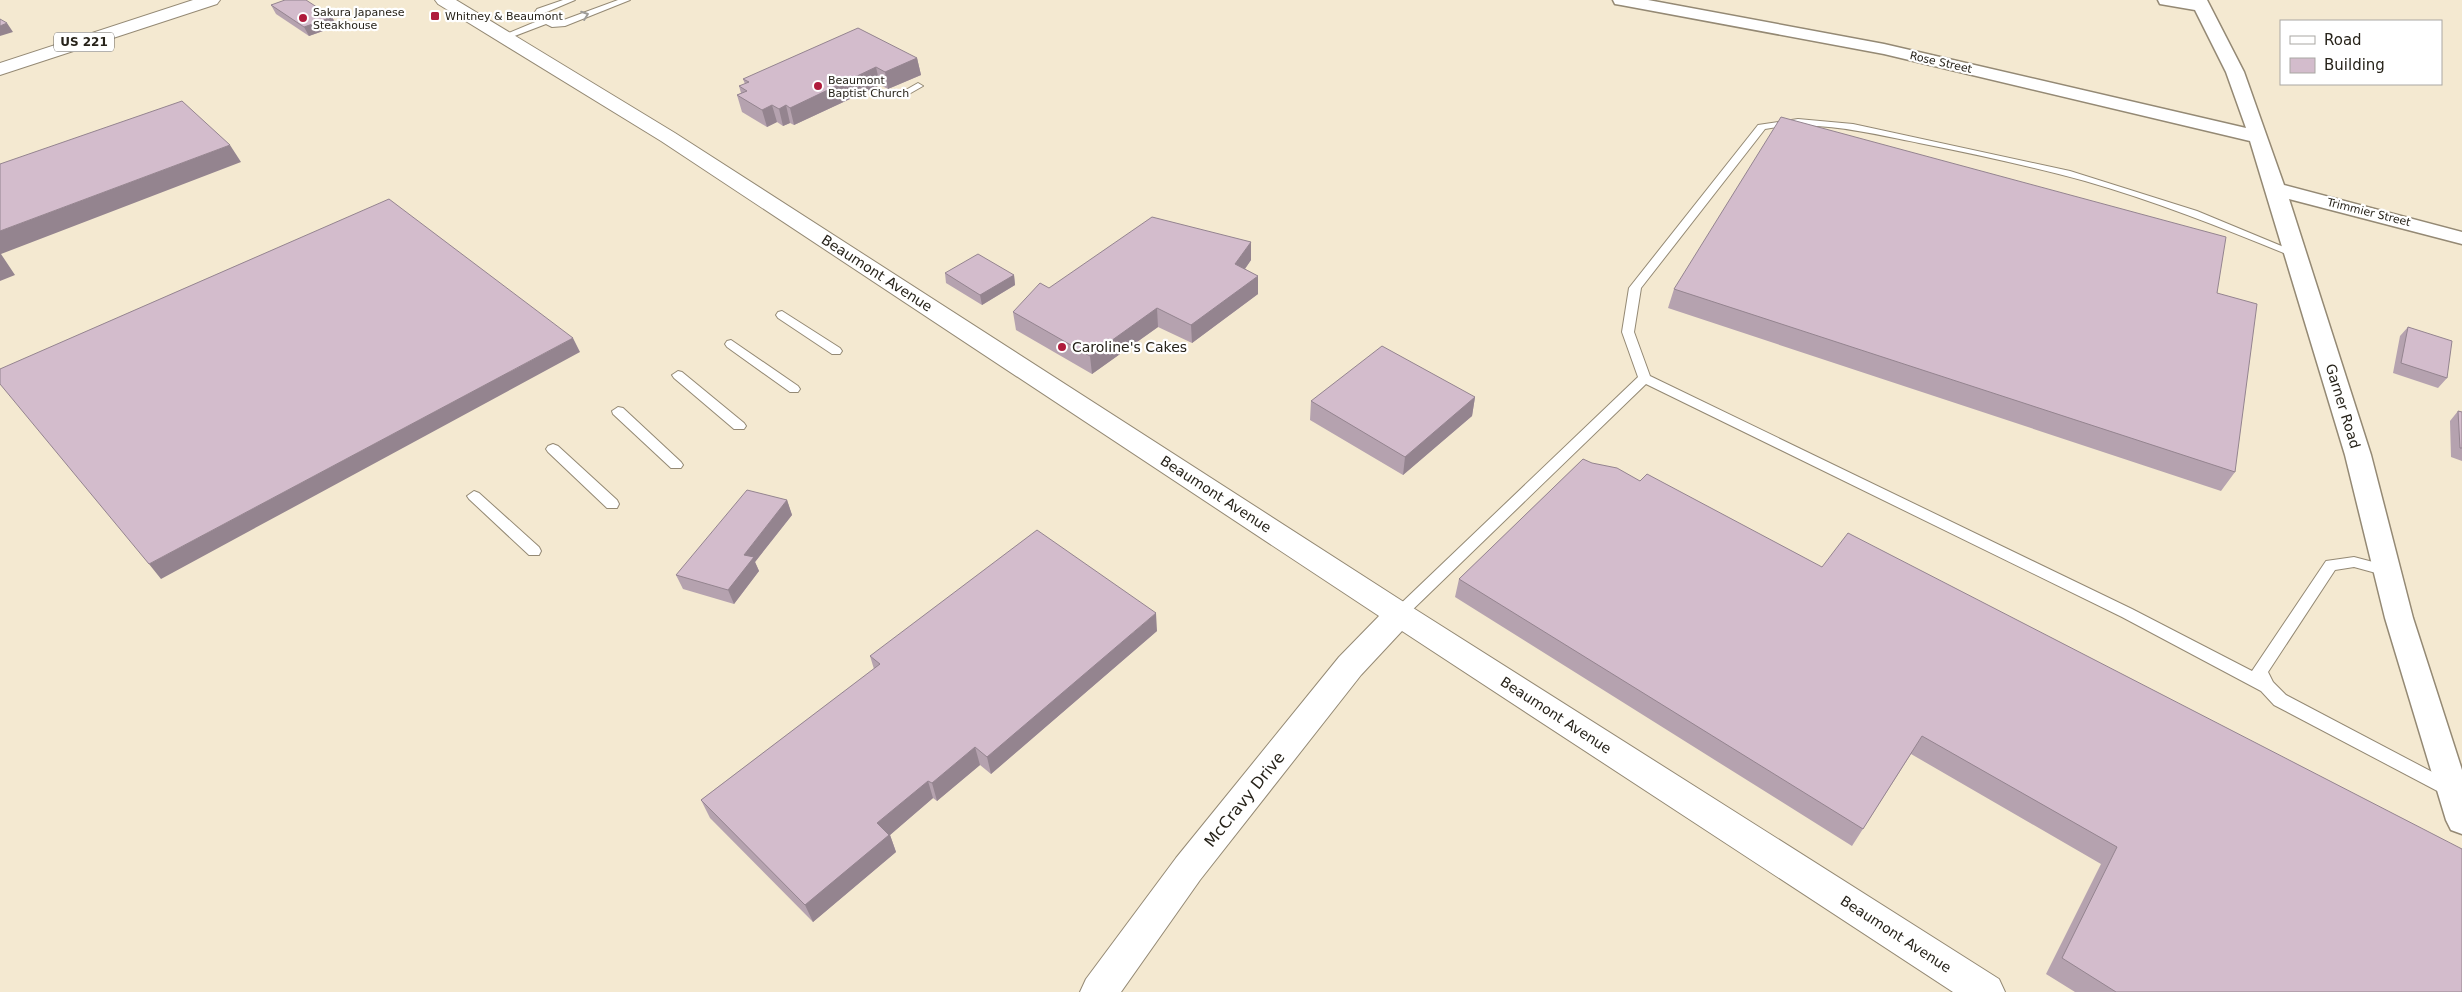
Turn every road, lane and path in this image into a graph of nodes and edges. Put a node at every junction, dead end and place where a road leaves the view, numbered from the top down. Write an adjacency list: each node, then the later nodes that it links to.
1 (210, 0): 7 (street, US 221)
2 (444, 0): 10 (street, Beaumont Avenue)
3 (571, 0): 9 (lane)
4 (626, 0): 9 (lane, one-way to 4)
5 (1621, 0): 14 (street, Rose Street)
6 (2166, 0): 8 (street)
7 (189, 3): 11 (street, US 221)
8 (2201, 3): 14 (street, Garner Road)
9 (544, 22): 10 (lane)
10 (504, 37): 32 (street, Beaumont Avenue)
11 (0, 69)
12 (918, 86): 13 (lane)
13 (908, 91)
14 (2259, 137): 15 (street, Garner Road)
15 (2275, 190): 16 (street, Trimmier Street); 17 (street, Garner Road)
16 (2462, 238)
17 (2295, 254): 22 (lane); 31 (street, Garner Road)
18 (782, 315): 20 (lane)
19 (731, 344): 23 (lane)
20 (836, 351)
21 (678, 375): 25 (lane)
22 (1645, 378): 32 (lane); 33 (lane)
23 (794, 389)
24 (618, 411): 27 (lane)
25 (739, 426)
26 (553, 449): 29 (lane)
27 (676, 465)
28 (474, 496): 30 (lane)
29 (612, 504)
30 (534, 551)
31 (2387, 571): 33 (lane); 34 (street, Garner Road)
32 (1399, 614): 36 (street, McCravy Drive); 37 (street, Beaumont Avenue)
33 (2267, 686): 34 (lane)
34 (2454, 792): 35 (street, Garner Road)
35 (2462, 820)
36 (1099, 992)
37 (1986, 992)

